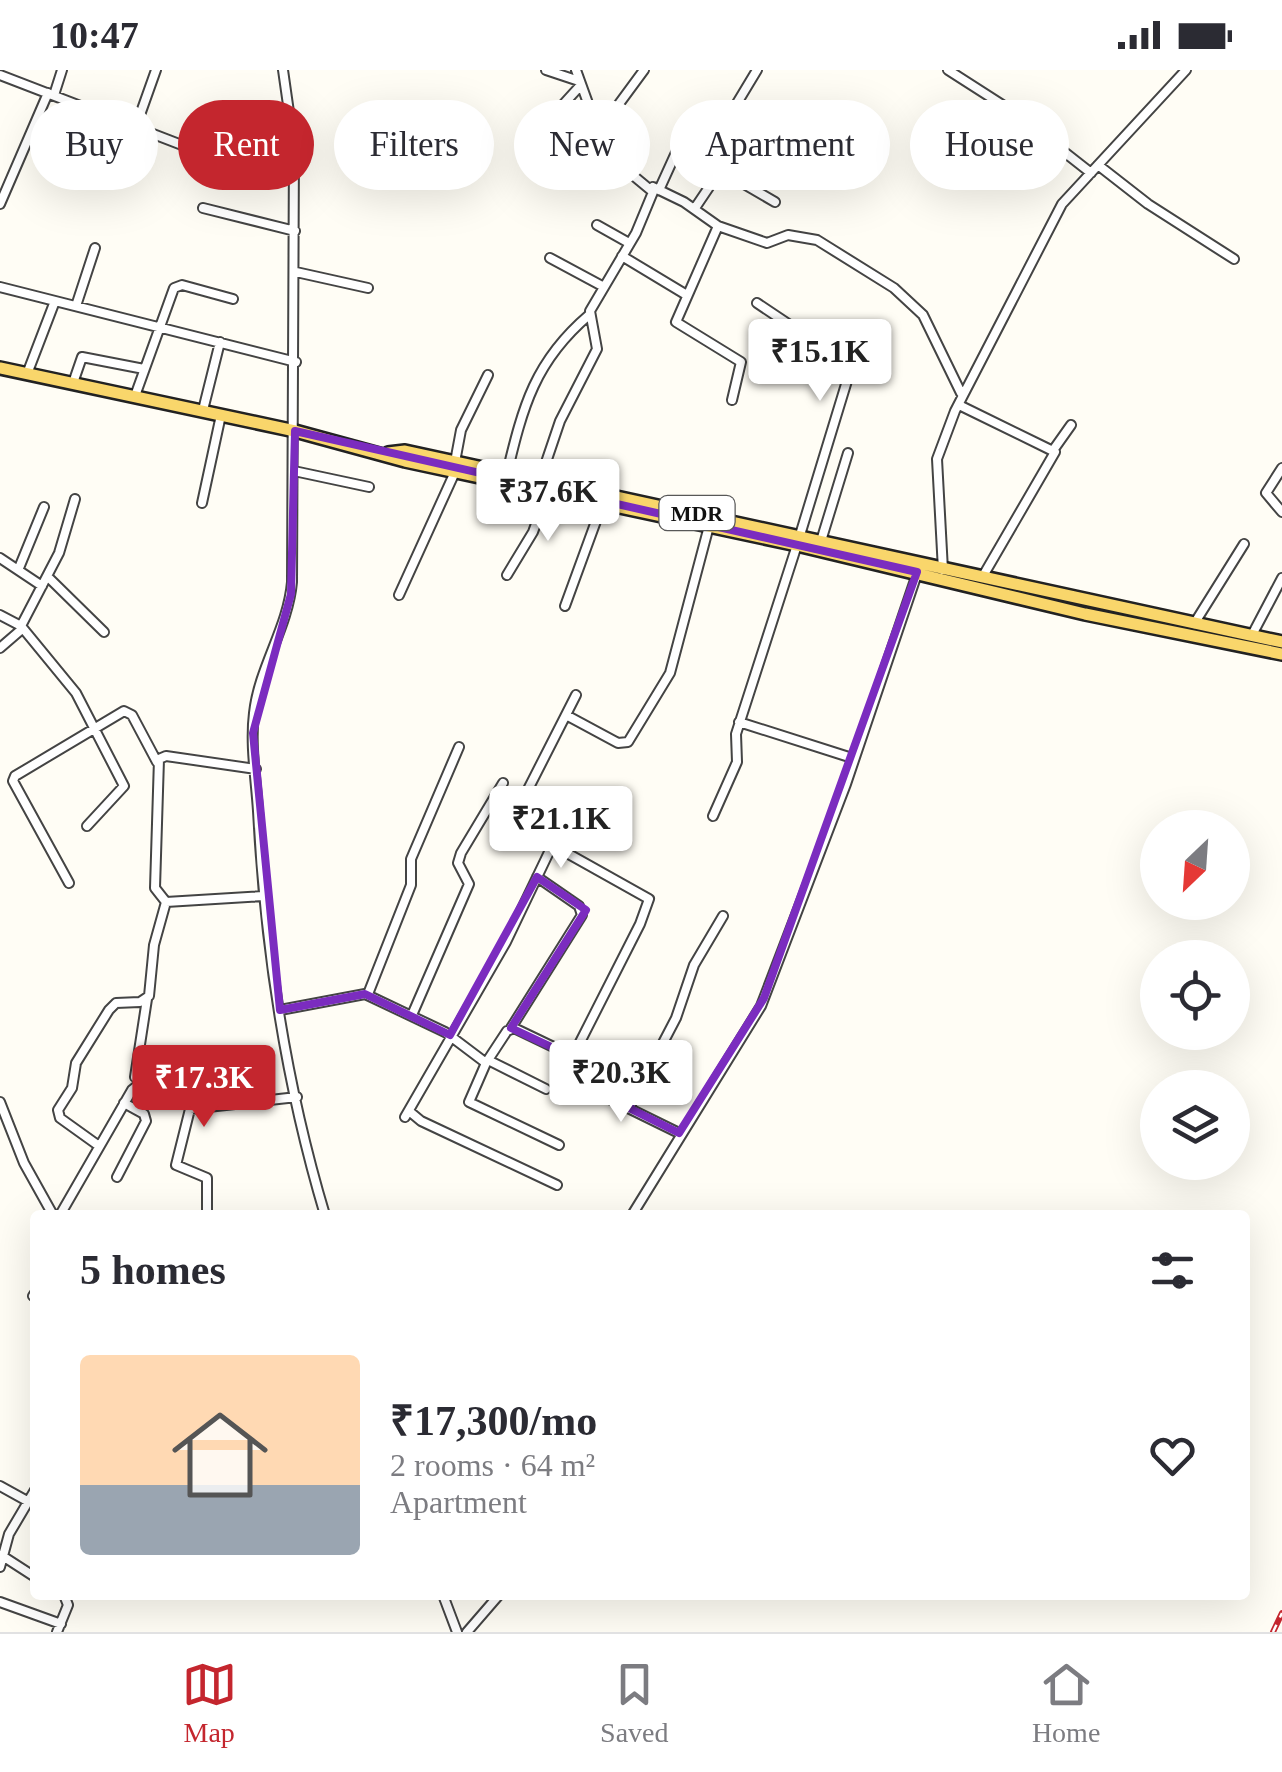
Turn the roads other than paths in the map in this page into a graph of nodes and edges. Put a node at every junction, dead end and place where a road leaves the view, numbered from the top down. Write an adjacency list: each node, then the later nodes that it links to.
1 (62, 70): 12 (street)
2 (156, 70): 14 (street)
3 (283, 70): 15 (street)
4 (546, 70): 11 (street)
5 (576, 70): 11 (street)
6 (644, 70): 18 (street)
7 (757, 70): 19 (street)
8 (948, 70): 22 (street)
9 (1186, 70): 21 (street)
10 (0, 75): 12 (street)
11 (579, 83): 16 (street); 17 (street)
12 (51, 94): 13 (street); 29 (street)
13 (66, 100)
14 (145, 100)
15 (287, 100)
16 (565, 100)
17 (585, 100)
18 (623, 100)
19 (739, 100)
20 (670, 162): 24 (street)
21 (1098, 165): 22 (street); 39 (street)
22 (1090, 173): 61 (street)
23 (650, 184): 24 (street)
24 (656, 188): 31 (street); 35 (street)
25 (295, 190): 34 (street)
26 (707, 190): 31 (street)
27 (754, 190): 28 (street)
28 (775, 202)
29 (0, 204)
30 (204, 208): 34 (street)
31 (696, 208): 33 (street)
32 (597, 226): 35 (street)
33 (718, 226): 44 (street); 58 (street)
34 (295, 231): 40 (street)
35 (630, 243): 37 (street)
36 (96, 248): 48 (street)
37 (622, 256): 42 (street); 44 (street)
38 (550, 258): 42 (street)
39 (1234, 259)
40 (296, 272): 43 (street); 52 (street)
41 (0, 287): 46 (street)
42 (604, 287): 49 (street)
43 (368, 288)
44 (685, 294): 60 (street)
45 (233, 299): 50 (street)
46 (55, 301): 48 (street); 55 (street)
47 (758, 303): 82 (street)
48 (76, 306): 50 (street)
49 (589, 315): 71 (street); 72 (street)
50 (158, 326): 51 (street); 54 (street)
51 (220, 342): 52 (street); 62 (street)
52 (296, 362): 65 (street)
53 (0, 368): 55 (main road, MDR)
54 (144, 369): 57 (street); 59 (street)
55 (26, 374): 57 (main road, MDR)
56 (488, 374): 68 (street)
57 (73, 384): 59 (main road, MDR)
58 (961, 393)
59 (135, 396): 62 (main road, MDR)
60 (732, 400)
61 (958, 404): 66 (street); 88 (street)
62 (202, 410): 63 (main road, MDR)
63 (222, 414): 65 (main road, MDR); 77 (street)
64 (1070, 425): 66 (street)
65 (295, 430): 68 (main road, MDR); 70 (street)
66 (1054, 449): 90 (street)
67 (848, 453): 83 (street)
68 (455, 467): 71 (main road, MDR); 74 (main road, MDR); 95 (street)
69 (1282, 468): 79 (street)
70 (294, 471): 73 (street); 112 (street)
71 (507, 473): 72 (main road, MDR)
72 (540, 480): 75 (main road, MDR)
73 (370, 486)
74 (548, 492): 75 (main road, MDR); 89 (street)
75 (604, 498): 80 (main road, MDR); 81 (main road, MDR); 96 (street)
76 (75, 499): 91 (street)
77 (202, 504)
78 (44, 507): 86 (street)
79 (1282, 512)
80 (709, 526): 81 (main road, MDR); 106 (street)
81 (779, 536): 82 (main road, MDR)
82 (798, 540): 83 (main road, MDR); 87 (main road, MDR); 107 (street)
83 (821, 541): 88 (main road, MDR)
84 (1244, 544): 98 (street)
85 (0, 558): 86 (street)
86 (20, 568): 93 (street)
87 (918, 572): 88 (main road, MDR); 139 (street)
88 (943, 573): 90 (main road, MDR); 94 (main road, MDR)
89 (506, 576)
90 (983, 576): 94 (main road, MDR)
91 (48, 577): 93 (street); 100 (street)
92 (1282, 578): 101 (street)
93 (42, 586): 99 (street)
94 (1020, 591): 98 (main road, MDR); 104 (main road, MDR)
95 (399, 596)
96 (565, 606)
97 (0, 616): 99 (street)
98 (1194, 624): 101 (main road, MDR)
99 (22, 628): 103 (street); 108 (street)
100 (104, 632)
101 (1252, 635): 102 (main road, MDR)
102 (1282, 642)
103 (0, 648)
104 (1282, 654)
105 (576, 695): 106 (street)
106 (566, 715): 116 (street)
107 (740, 722): 110 (street); 114 (street)
108 (95, 726): 111 (street); 115 (street); 118 (street)
109 (459, 747): 122 (street)
110 (848, 757)
111 (158, 762): 112 (street); 120 (street)
112 (256, 770): 119 (street)
113 (503, 783): 125 (street)
114 (713, 816)
115 (87, 826)
116 (549, 843): 117 (street); 128 (street)
117 (537, 877): 126 (street); 127 (street)
118 (70, 882)
119 (264, 896): 120 (street); 124 (street)
120 (166, 902): 123 (street)
121 (723, 916): 133 (street)
122 (368, 994): 124 (street); 125 (street)
123 (146, 999): 131 (street); 141 (street)
124 (280, 1010): 135 (street)
125 (412, 1015): 127 (street)
126 (510, 1028): 128 (street); 129 (street)
127 (450, 1035): 129 (street); 143 (street)
128 (573, 1056): 133 (street)
129 (487, 1061): 134 (street); 140 (street)
130 (156, 1071): 137 (street)
131 (136, 1077)
132 (579, 1084): 138 (street)
133 (640, 1088): 138 (street)
134 (546, 1089)
135 (297, 1097): 146 (street); 147 (street)
136 (0, 1102): 144 (street)
137 (124, 1103): 141 (street); 142 (street)
138 (629, 1108): 139 (street)
139 (679, 1133): 148 (street)
140 (559, 1145)
141 (100, 1146): 145 (street)
142 (117, 1178)
143 (558, 1185)
144 (54, 1210)
145 (60, 1210)
146 (207, 1210)
147 (324, 1210)
148 (635, 1210)
149 (0, 1486): 150 (street)
150 (29, 1502): 151 (street)
151 (2, 1555): 152 (street); 153 (street)
152 (0, 1567)
153 (30, 1573)
154 (67, 1600): 158 (street)
155 (445, 1600): 159 (street)
156 (495, 1600): 160 (street)
157 (0, 1602): 158 (street)
158 (59, 1628)
159 (457, 1632)
160 (467, 1632)

